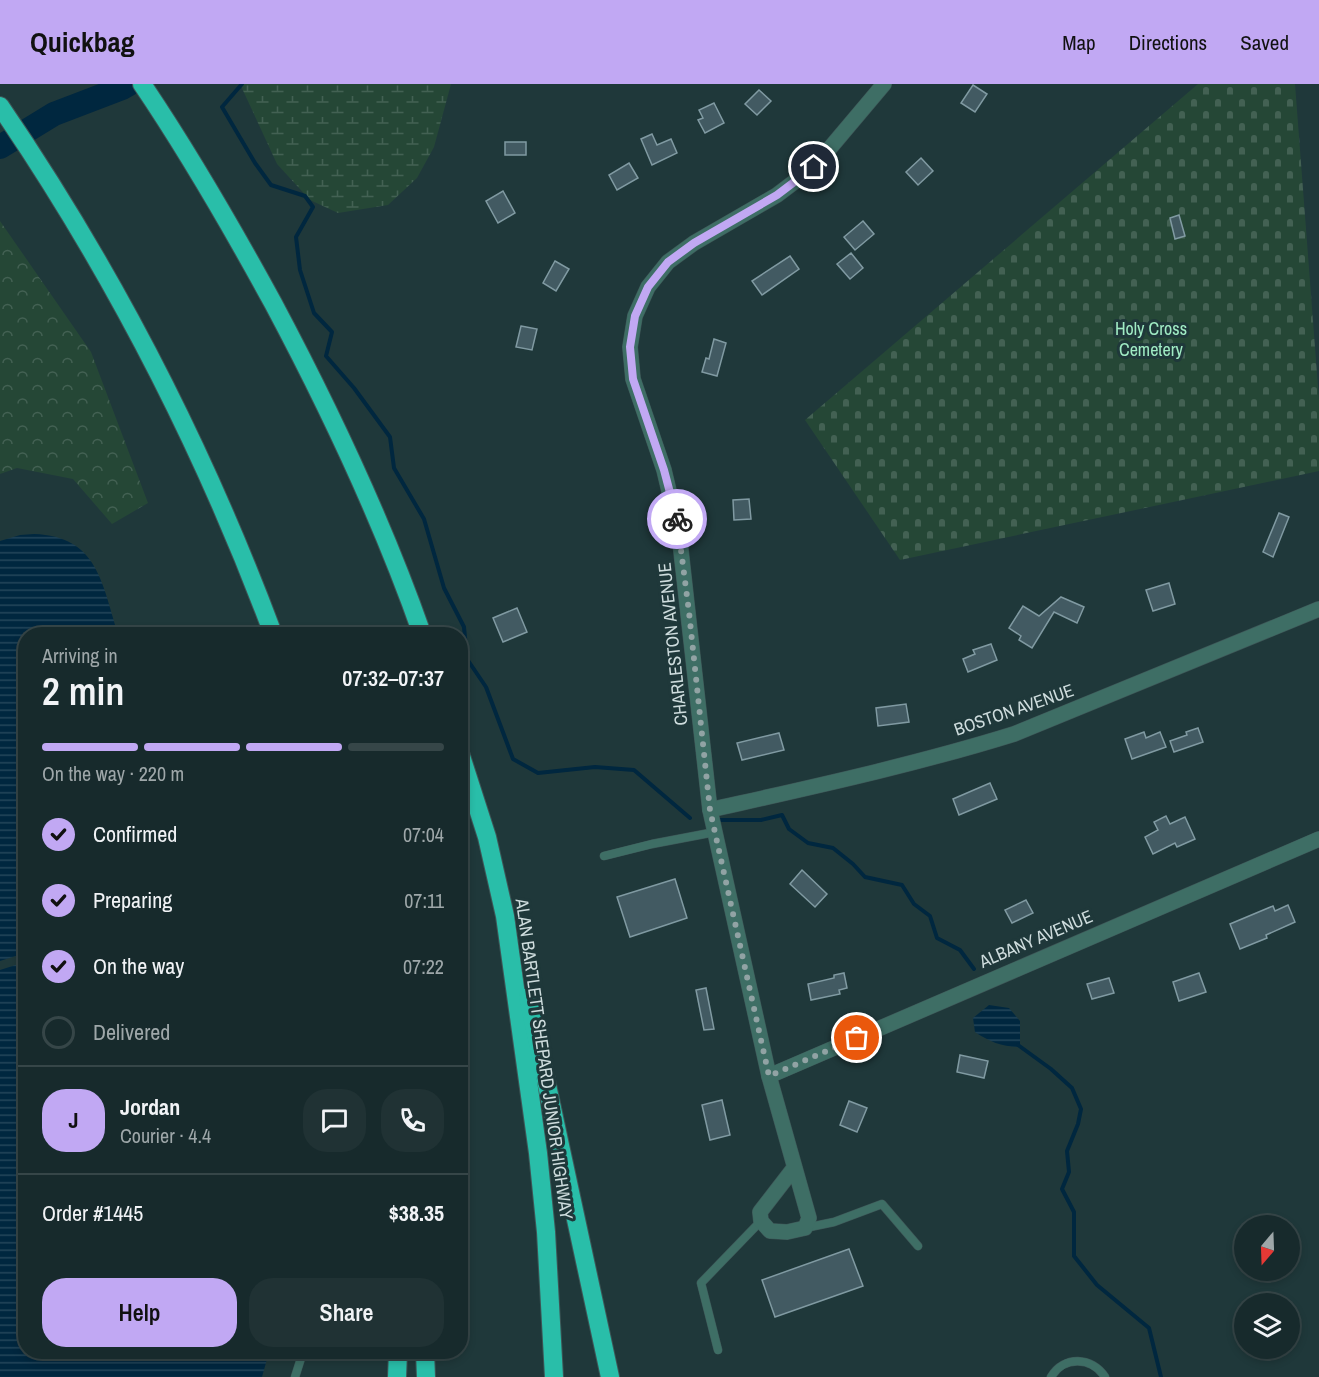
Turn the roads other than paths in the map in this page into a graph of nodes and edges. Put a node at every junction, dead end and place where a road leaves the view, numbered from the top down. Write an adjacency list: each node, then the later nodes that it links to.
1 (884, 84): 8 (street, CHARLESTON AVENUE)
2 (147, 91): 6 (highway)
3 (4, 112): 5 (highway)
4 (1319, 609): 8 (street, BOSTON AVENUE)
5 (270, 627)
6 (419, 627)
7 (468, 778): 12 (highway, ALAN BARTLETT SHEPARD JUNIOR HIGHWAY)
8 (710, 810): 9 (street, CHARLESTON AVENUE)
9 (715, 832): 11 (lane); 13 (street, CHARLESTON AVENUE)
10 (1319, 839): 13 (street, ALBANY AVENUE)
11 (604, 856)
12 (505, 916): 25 (highway, ALAN BARTLETT SHEPARD JUNIOR HIGHWAY); 26 (highway)
13 (769, 1076): 14 (street, CHARLESTON AVENUE)
14 (794, 1168): 15 (street); 16 (street, CHARLESTON AVENUE)
15 (761, 1221): 16 (street); 18 (lane)
16 (805, 1228): 17 (lane)
17 (918, 1246)
18 (718, 1350)
19 (301, 1359): 22 (lane)
20 (398, 1359): 23 (highway)
21 (425, 1359): 24 (highway)
22 (295, 1377)
23 (397, 1377)
24 (426, 1377)
25 (554, 1377)
26 (610, 1377)
27 (1051, 1377): 28 (lane)
28 (1105, 1377)

